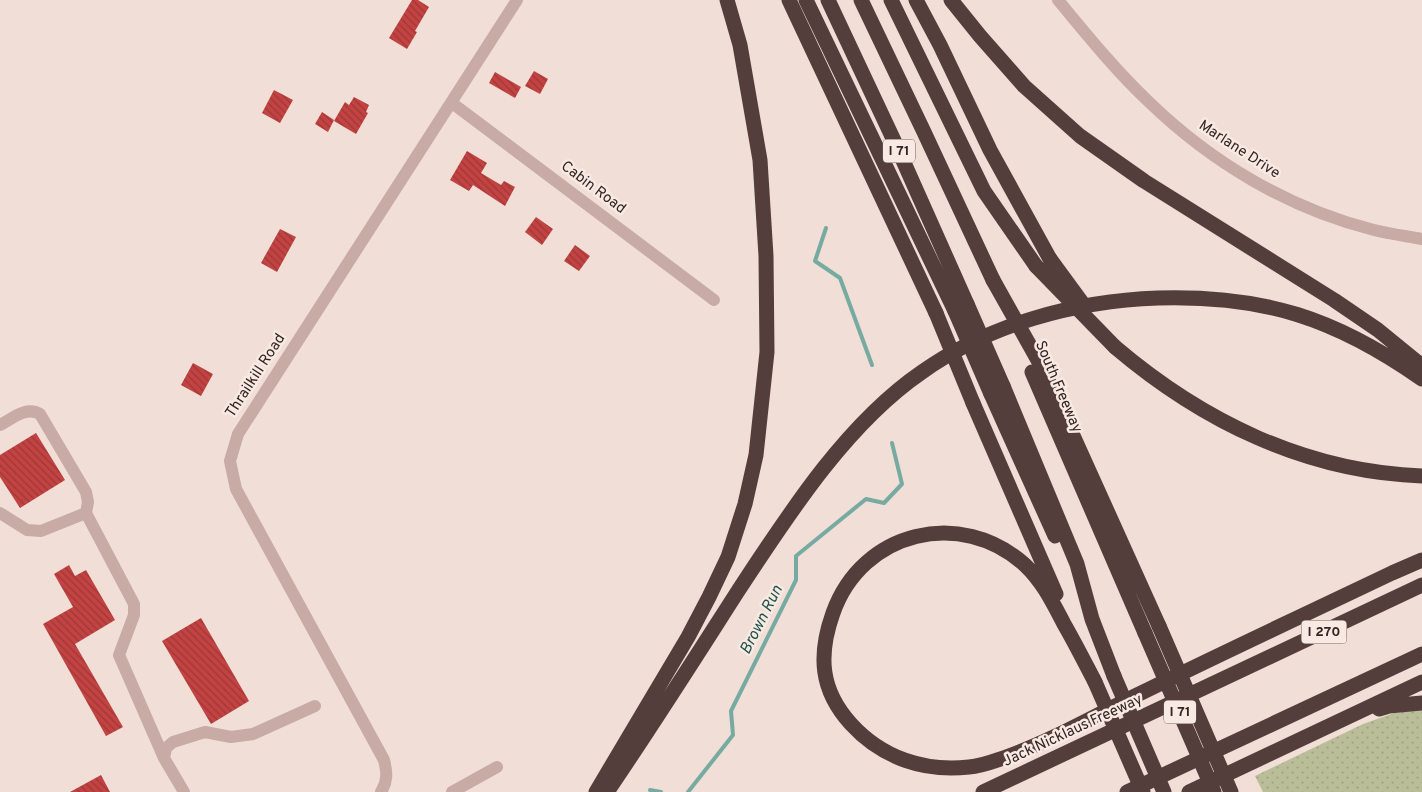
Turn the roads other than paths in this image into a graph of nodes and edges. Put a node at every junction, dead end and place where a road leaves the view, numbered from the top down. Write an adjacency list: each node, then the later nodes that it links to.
1 (517, 0): 11 (street, Thrailkill Road)
2 (727, 0): 36 (highway)
3 (789, 0): 26 (highway, bridge)
4 (806, 0): 14 (highway)
5 (828, 0): 14 (highway, I 71)
6 (861, 0): 17 (highway, South Freeway / I 71, bridge)
7 (891, 0): 15 (highway, bridge)
8 (916, 0): 15 (highway, bridge)
9 (951, 0): 16 (highway)
10 (1058, 0): 12 (street, Marlane Drive)
11 (452, 103): 13 (street, Cabin Road); 34 (street, Thrailkill Road)
12 (1422, 239)
13 (714, 300)
14 (961, 307): 41 (highway, I 71, bridge)
15 (1115, 347): 20 (highway)
16 (1422, 366)
17 (1038, 371): 43 (highway, South Freeway / I 71, bridge); 44 (highway, bridge)
18 (1422, 379): 37 (highway)
19 (0, 425): 22 (street)
20 (1422, 476)
21 (0, 513): 22 (street)
22 (86, 514): 31 (street)
23 (1422, 560): 26 (highway)
24 (1422, 586): 38 (highway, Jack Nicklaus Freeway / I 270)
25 (1422, 654): 39 (highway)
26 (1095, 682): 40 (highway, bridge)
27 (1422, 682): 30 (highway)
28 (1422, 703): 30 (highway)
29 (316, 706): 31 (street)
30 (1337, 722): 42 (highway)
31 (164, 758): 33 (street)
32 (497, 767): 35 (street)
33 (184, 792)
34 (381, 792)
35 (452, 792)
36 (596, 792)
37 (607, 792)
38 (982, 792)
39 (1127, 792)
40 (1143, 792)
41 (1164, 792)
42 (1189, 792)
43 (1214, 792)
44 (1231, 792)

